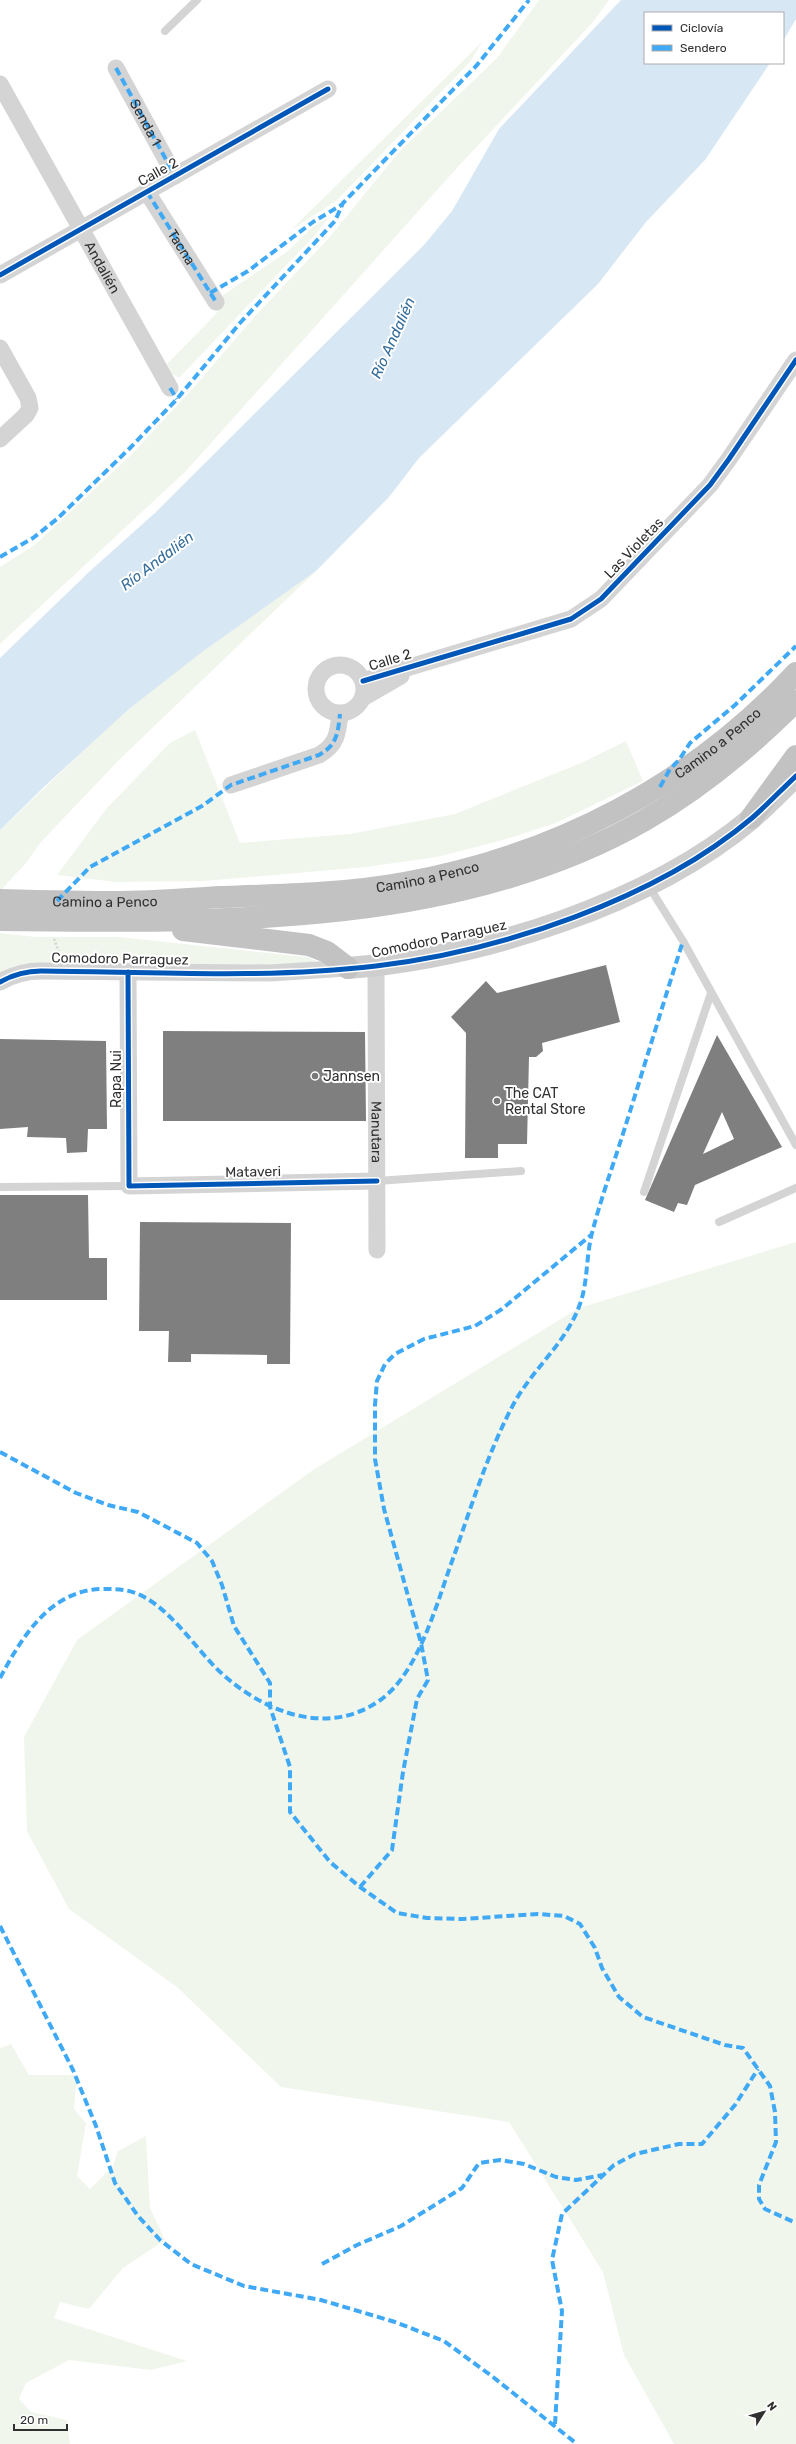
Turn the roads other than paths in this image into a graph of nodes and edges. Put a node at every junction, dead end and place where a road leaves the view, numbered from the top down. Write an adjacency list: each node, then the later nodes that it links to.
1 (197, 0): 2 (lane)
2 (165, 31)
3 (116, 68): 6 (street, Senda 1)
4 (0, 84): 8 (street, Andalién)
5 (328, 89): 6 (street, Calle 2)
6 (175, 176): 7 (street, Calle 2)
7 (147, 192): 8 (street, Calle 2); 10 (street, Tacna)
8 (81, 229): 9 (street, Calle 2); 13 (street, Andalién)
9 (0, 275)
10 (216, 302)
11 (0, 348): 14 (street)
12 (796, 360): 15 (street, Las Violetas)
13 (170, 388)
14 (0, 439)
15 (424, 663): 17 (street, Calle 2); 18 (street)
16 (796, 674): 26 (highway, Camino a Penco)
17 (363, 681): 18 (street); 20 (street)
18 (363, 698): 20 (street)
19 (796, 701): 28 (highway, Camino a Penco)
20 (340, 714): 23 (street)
21 (796, 756): 24 (highway)
22 (796, 776): 24 (street, Comodoro Parraguez)
23 (231, 785)
24 (751, 818): 25 (street, Comodoro Parraguez)
25 (648, 884): 29 (street, Comodoro Parraguez); 33 (lane)
26 (0, 900)
27 (0, 920): 28 (highway, Camino a Penco)
28 (112, 921): 30 (highway)
29 (376, 966): 30 (street, Comodoro Parraguez); 36 (street, Manutara)
30 (348, 968): 31 (street, Comodoro Parraguez)
31 (128, 972): 32 (street, Comodoro Parraguez); 37 (street, Rapa Nui)
32 (0, 982)
33 (711, 993): 34 (lane); 40 (lane)
34 (796, 1145)
35 (521, 1171): 36 (lane)
36 (377, 1182): 37 (street, Mataveri); 42 (street, Manutara)
37 (129, 1186): 38 (lane)
38 (0, 1187)
39 (796, 1188): 41 (lane)
40 (644, 1192)
41 (719, 1222)
42 (377, 1250)

